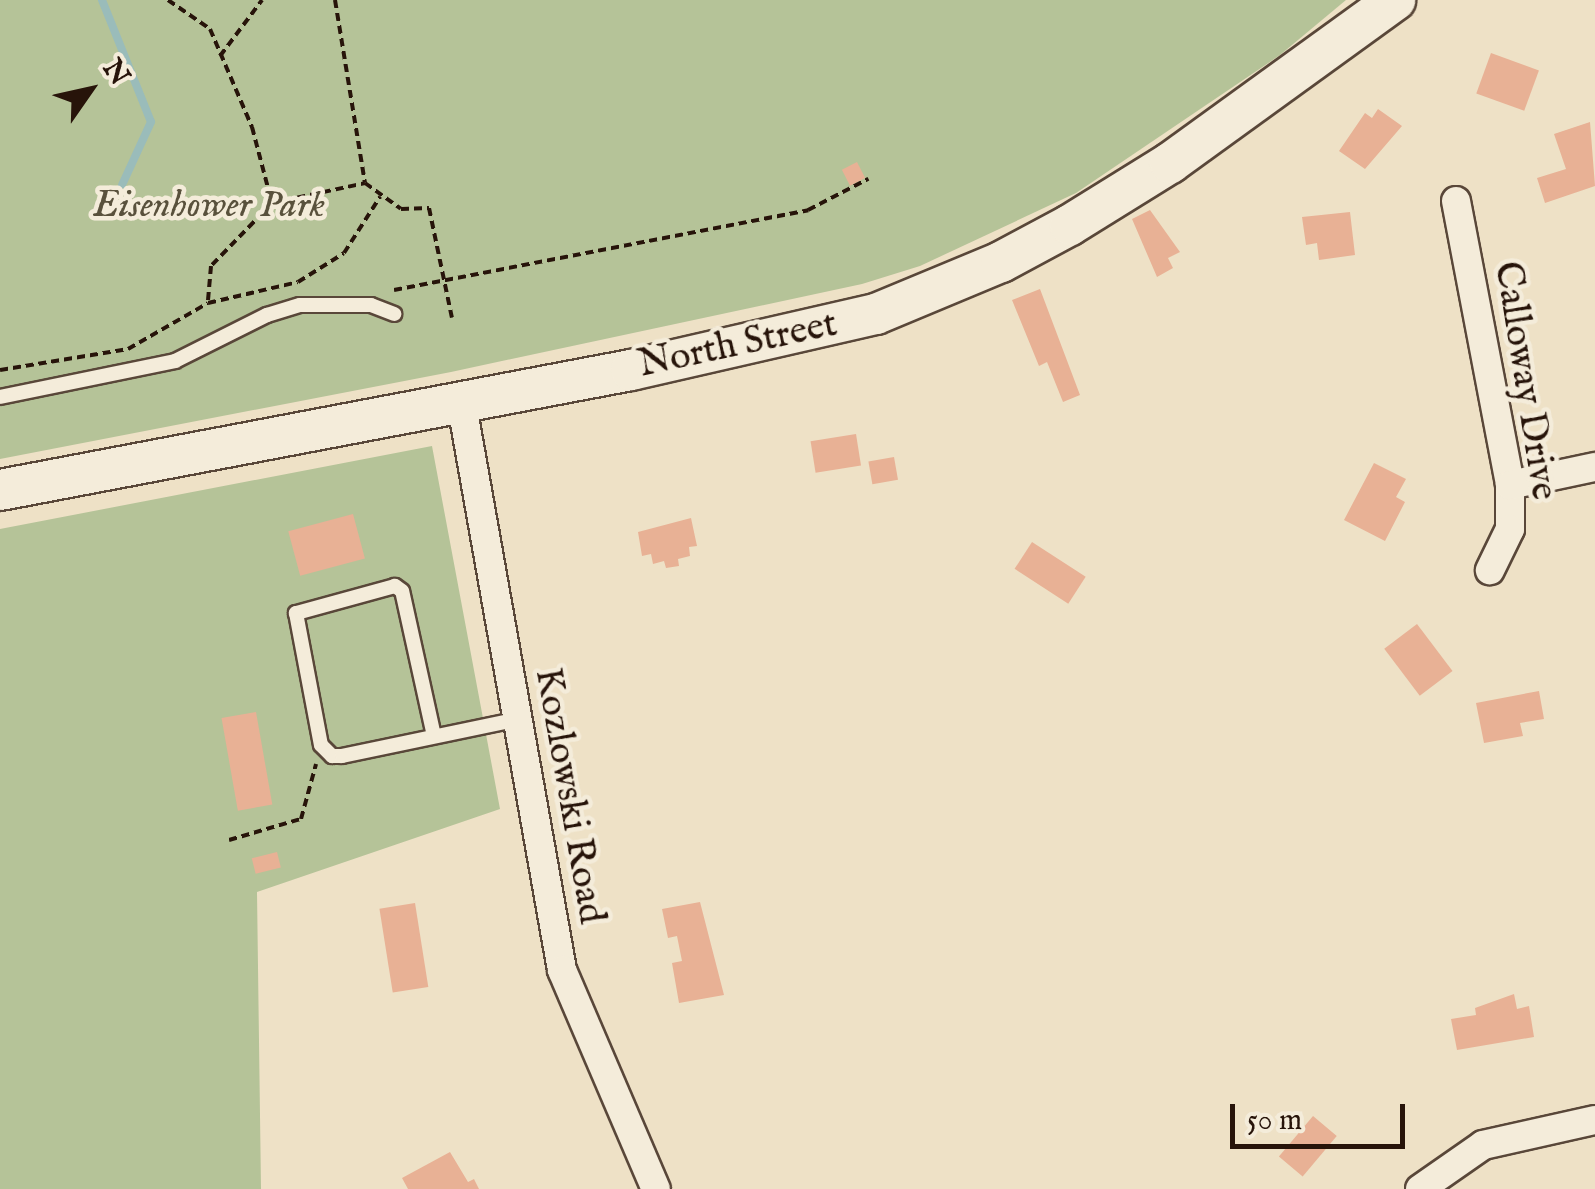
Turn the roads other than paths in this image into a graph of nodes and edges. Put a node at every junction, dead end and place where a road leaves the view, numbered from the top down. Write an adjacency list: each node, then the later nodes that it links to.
1 (1395, 0): 5 (main road, North Street)
2 (1456, 201): 7 (street, Calloway Drive)
3 (394, 314): 4 (lane)
4 (0, 397)
5 (461, 400): 8 (main road, North Street); 10 (street, Kozlowski Road)
6 (1595, 466): 7 (street)
7 (1510, 485): 9 (street, Calloway Drive)
8 (0, 490)
9 (1490, 570)
10 (514, 720): 11 (lane); 13 (street, Kozlowski Road)
11 (434, 736): 11 (lane)
12 (1595, 1120): 14 (street)
13 (656, 1189)
14 (1420, 1189)

